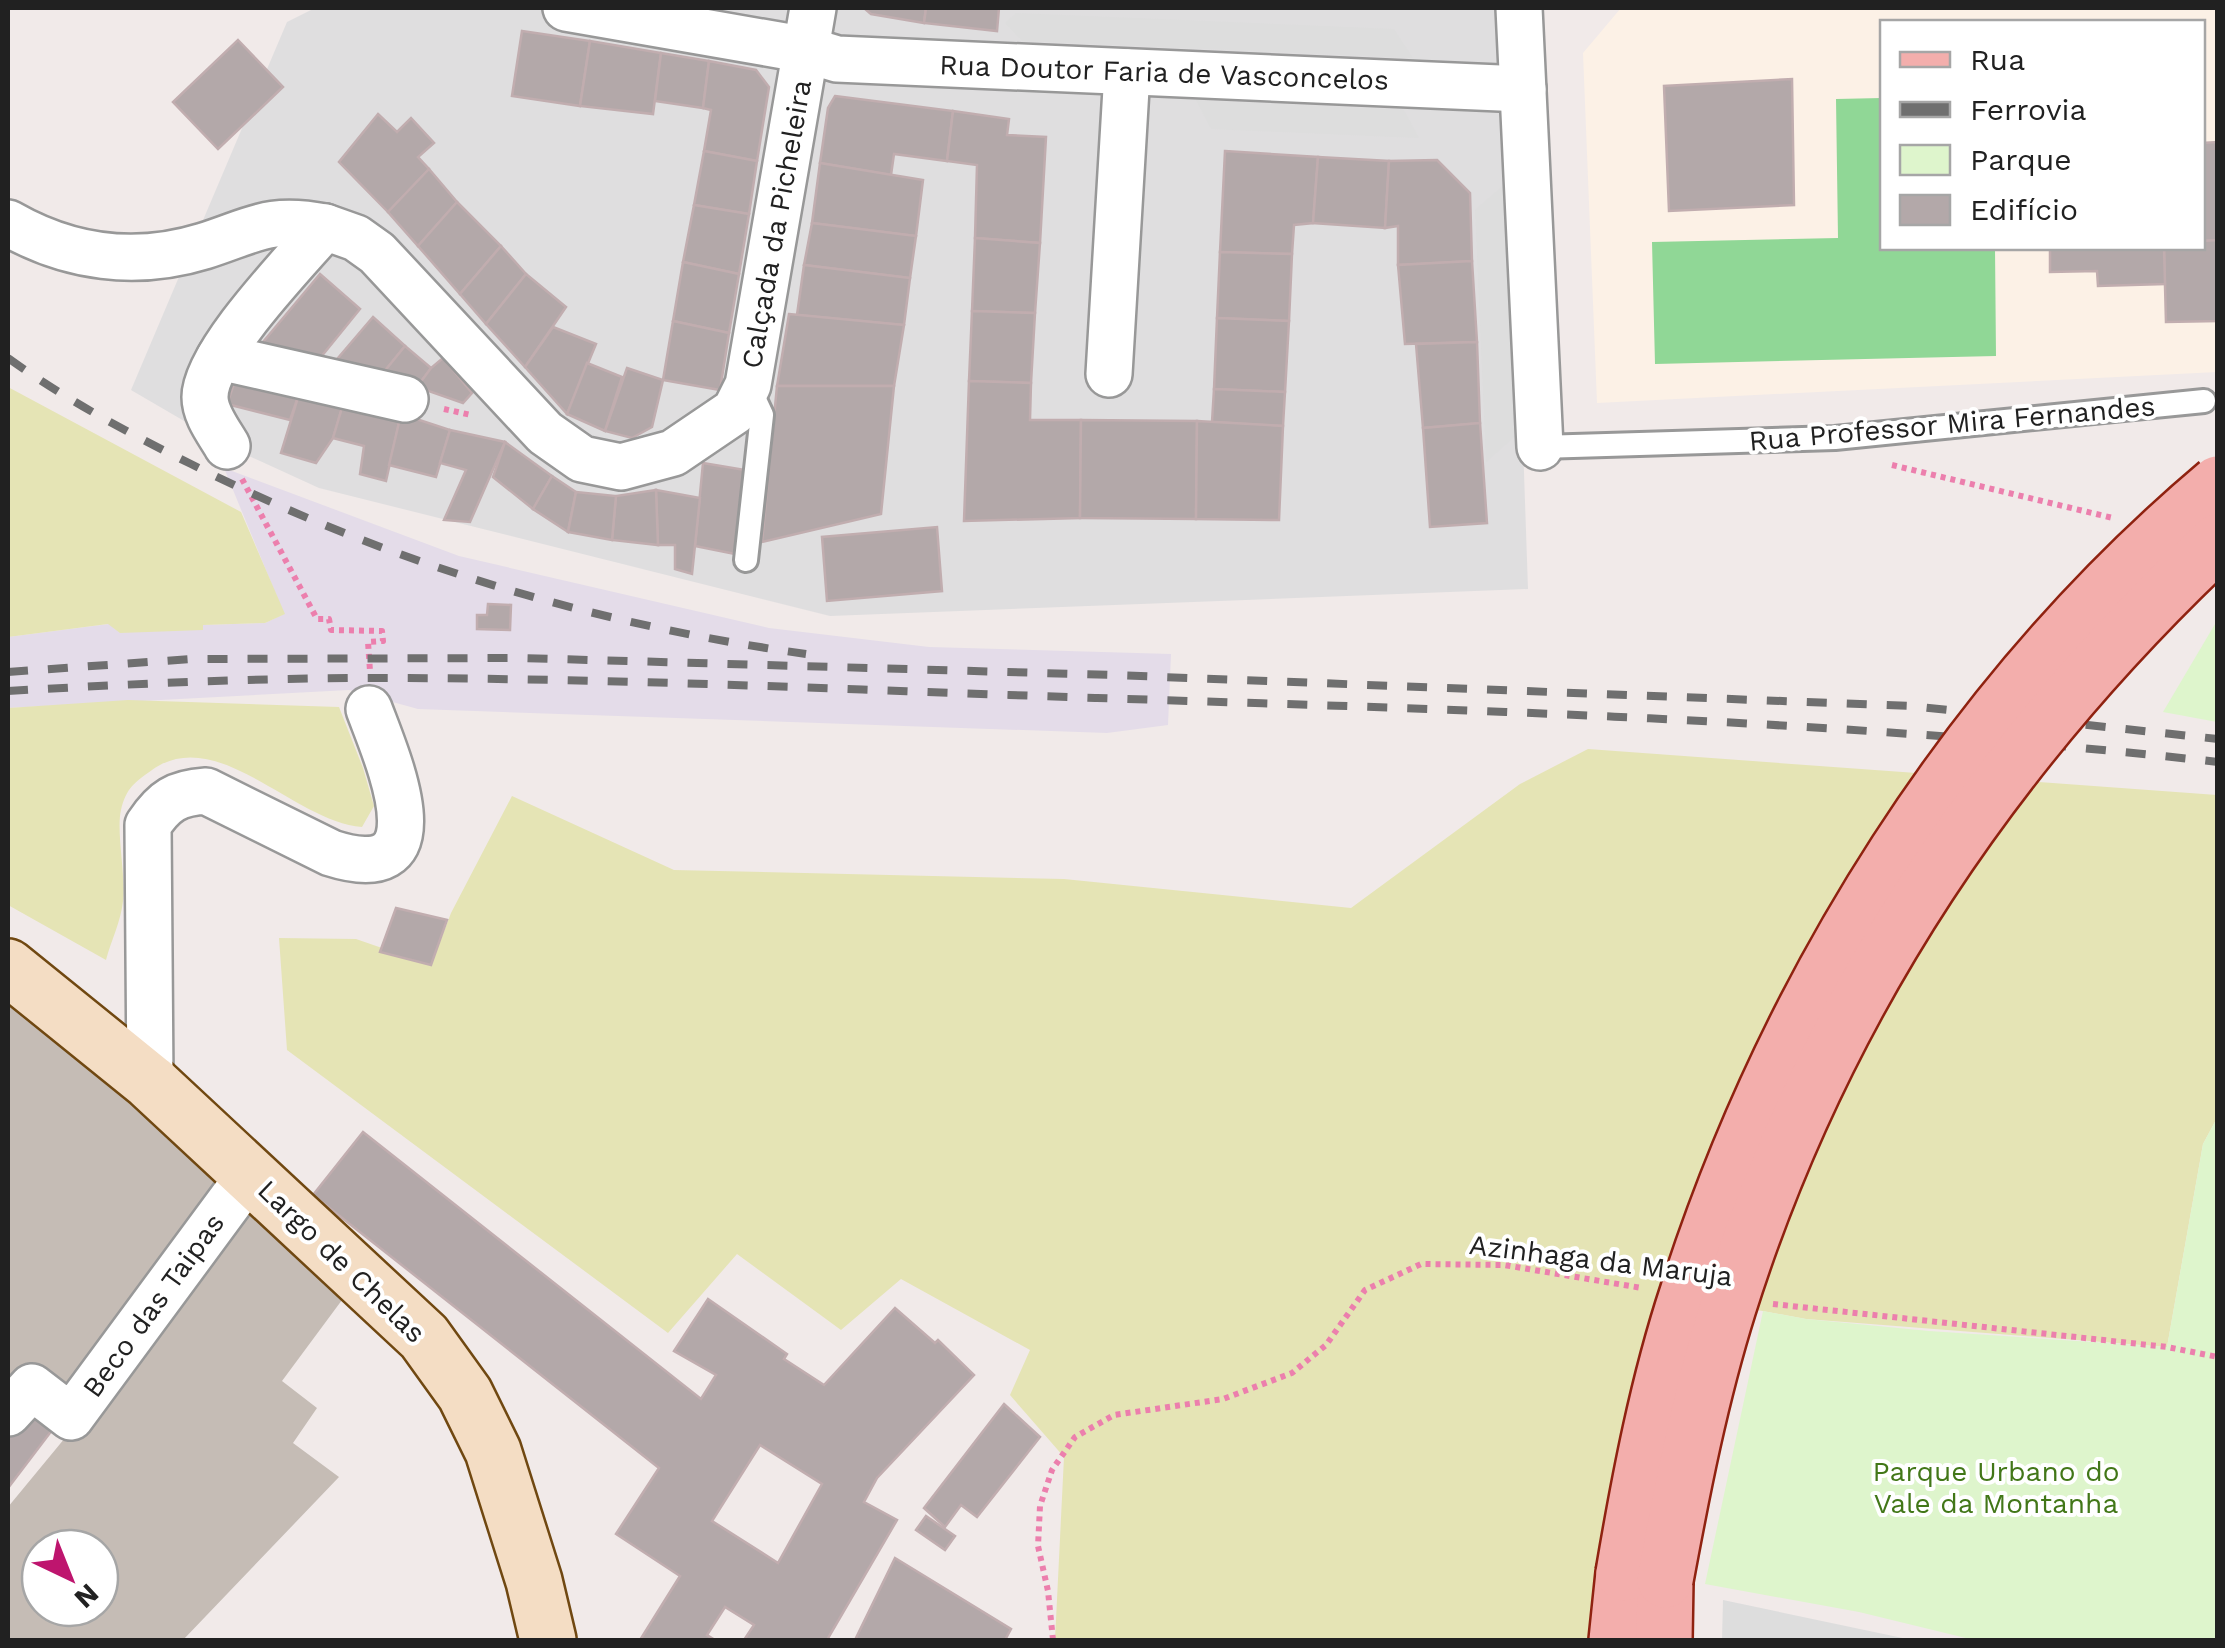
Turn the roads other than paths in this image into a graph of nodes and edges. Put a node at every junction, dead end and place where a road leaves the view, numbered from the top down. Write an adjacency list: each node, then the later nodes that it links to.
1 (1519, 8): 5 (street, Rua Professor Mira Fernandes)
2 (581, 9): 3 (street, Rua Doutor Faria de Vasconcelos)
3 (810, 29): 4 (street, Rua Doutor Faria de Vasconcelos); 10 (street, Calçada da Picheleira)
4 (1126, 72): 5 (street, Rua Doutor Faria de Vasconcelos); 9 (street)
5 (1523, 89): 14 (street, Rua Professor Mira Fernandes)
6 (8, 224): 7 (street, Calçada da Picheleira)
7 (325, 227): 8 (street); 10 (street, Calçada da Picheleira)
8 (220, 357): 11 (street); 13 (street)
9 (1109, 374)
10 (748, 385): 17 (lane)
11 (405, 399)
12 (2204, 402): 14 (lane, Rua Professor Mira Fernandes)
13 (227, 446)
14 (1540, 446)
15 (2218, 484): 23 (main road, bridge)
16 (2218, 542): 23 (main road, bridge)
17 (746, 560)
18 (368, 708): 20 (street)
19 (8, 967): 20 (main road, Largo de Chelas)
20 (150, 1082): 21 (main road, Largo de Chelas)
21 (250, 1173): 22 (street, Beco das Taipas); 24 (main road, Largo de Chelas)
22 (8, 1413)
23 (1645, 1577): 25 (main road); 26 (main road)
24 (548, 1640)
25 (1617, 1640)
26 (1664, 1640)

